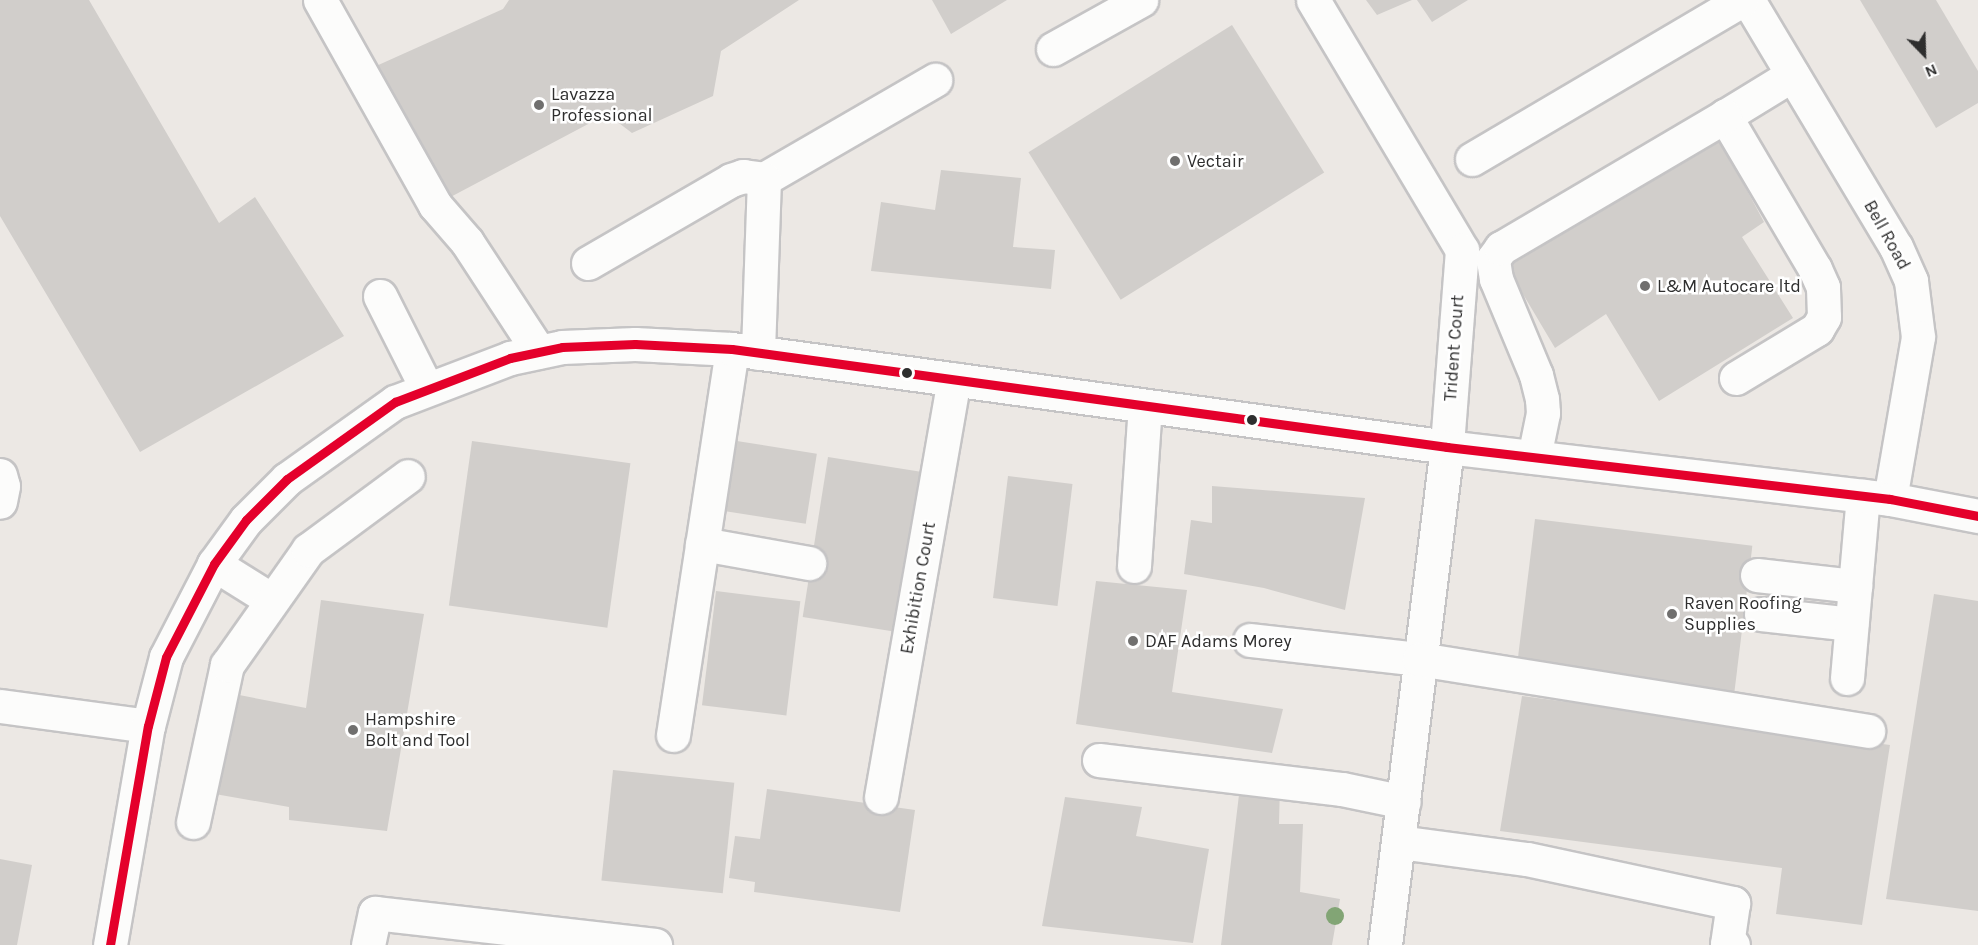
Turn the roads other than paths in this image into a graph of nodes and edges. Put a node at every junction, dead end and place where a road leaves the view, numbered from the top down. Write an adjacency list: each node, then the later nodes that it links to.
1 (320, 0): 15 (street)
2 (1141, 0): 6 (street)
3 (1313, 0): 20 (street, Trident Court)
4 (1742, 0): 10 (street)
5 (1748, 0): 7 (street, Bell Road)
6 (1053, 49)
7 (1792, 75): 9 (street); 24 (street, Bell Road)
8 (935, 80): 11 (street)
9 (1725, 116): 16 (street); 21 (street)
10 (1472, 159)
11 (764, 178): 12 (street); 14 (street)
12 (588, 263)
13 (380, 296): 18 (street)
14 (745, 351): 15 (street); 17 (street); 27 (street)
15 (539, 352): 18 (street)
16 (1736, 378)
17 (954, 379): 19 (street); 44 (street, Exhibition Court)
18 (427, 389): 29 (street)
19 (1145, 406): 20 (street); 30 (street)
20 (1447, 447): 21 (street); 37 (street, Trident Court)
21 (1534, 457): 24 (street)
22 (0, 475): 25 (street)
23 (408, 476): 33 (street)
24 (1876, 497): 26 (street); 32 (street, Bell Road)
25 (0, 502)
26 (1978, 516)
27 (702, 544): 28 (street); 42 (street)
28 (809, 563)
29 (214, 564): 33 (street); 40 (street)
30 (1134, 566)
31 (1756, 575): 32 (street)
32 (1855, 586): 35 (street, Bell Road)
33 (270, 599): 46 (street)
34 (1761, 614): 35 (street)
35 (1851, 624): 38 (street, Bell Road)
36 (1250, 640): 37 (street)
37 (1419, 659): 41 (street); 45 (street, Trident Court)
38 (1847, 678)
39 (0, 706): 40 (street)
40 (148, 726): 48 (street)
41 (1868, 731)
42 (673, 735)
43 (1099, 760): 45 (street)
44 (881, 798)
45 (1404, 802): 47 (street, Trident Court)
46 (193, 822)
47 (1399, 842): 51 (street, Trident Court); 52 (street)
48 (110, 945)
49 (368, 945): 50 (street)
50 (655, 945)
51 (1384, 945)
52 (1733, 945)

